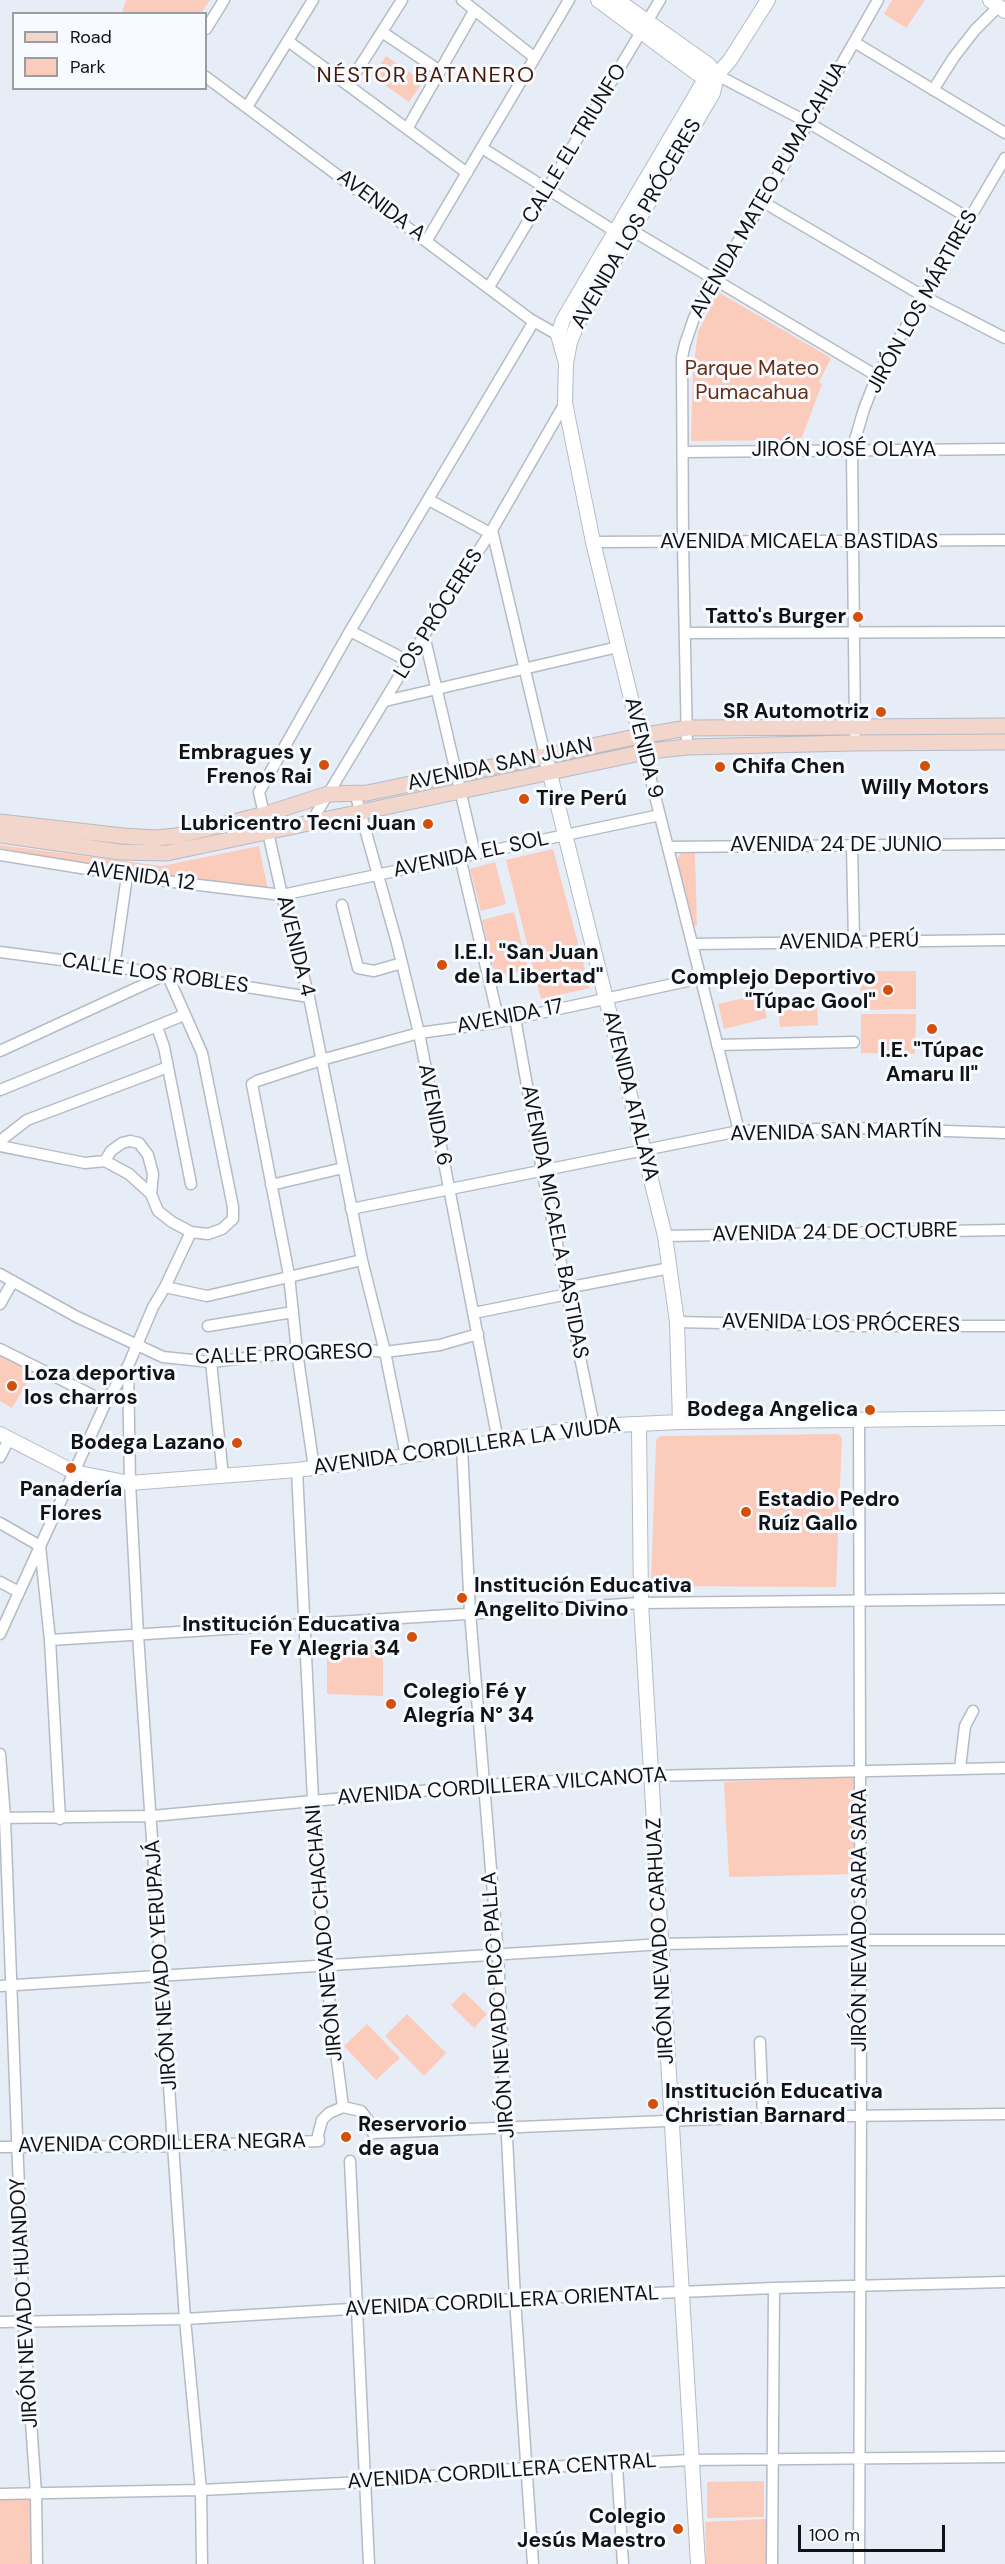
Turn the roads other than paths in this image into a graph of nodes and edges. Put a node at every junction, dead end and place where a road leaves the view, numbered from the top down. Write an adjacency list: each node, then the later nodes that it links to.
1 (224, 0): 13 (street)
2 (313, 0): 16 (street)
3 (402, 0): 15 (street)
4 (462, 0): 12 (street)
5 (569, 0): 18 (street)
6 (598, 0): 14 (street)
7 (617, 0): 14 (street)
8 (660, 0): 14 (street, CALLE EL TRIUNFO)
9 (768, 0): 20 (street, AVENIDA LOS PRÓCERES)
10 (878, 0): 17 (street, AVENIDA MATEO PUMACAHUA)
11 (1000, 8): 23 (street)
12 (474, 11): 18 (street); 19 (street)
13 (207, 27)
14 (645, 28): 20 (street); 31 (street, CALLE EL TRIUNFO)
15 (382, 32): 19 (street); 22 (street)
16 (288, 40): 22 (street); 24 (street)
17 (854, 42): 23 (street); 25 (street, AVENIDA MATEO PUMACAHUA)
18 (535, 58): 28 (street)
19 (440, 71): 26 (street)
20 (717, 75): 25 (street); 34 (street, AVENIDA LOS PRÓCERES); 35 (street, AVENIDA LOS PRÓCERES)
21 (207, 78): 24 (street, AVENIDA A)
22 (348, 85): 26 (street)
23 (933, 90): 27 (street)
24 (248, 107): 36 (street, AVENIDA A)
25 (809, 123): 32 (street, AVENIDA MATEO PUMACAHUA); 33 (street)
26 (407, 129): 30 (street)
27 (1005, 133)
28 (482, 148): 30 (street); 31 (street)
29 (1005, 158): 33 (street, JIRÓN LOS MÁRTIRES)
30 (467, 173): 36 (street)
31 (548, 189): 35 (street); 38 (street, CALLE EL TRIUNFO)
32 (763, 202): 37 (street, AVENIDA MATEO PUMACAHUA); 39 (street)
33 (970, 219): 39 (street, JIRÓN LOS MÁRTIRES)
34 (633, 231): 37 (street); 43 (street, AVENIDA LOS PRÓCERES)
35 (616, 232): 41 (street, AVENIDA LOS PRÓCERES)
36 (427, 240): 38 (street, AVENIDA A)
37 (714, 280): 44 (street); 48 (street, AVENIDA MATEO PUMACAHUA)
38 (489, 287): 40 (street, AVENIDA A)
39 (923, 296): 42 (street); 44 (street, JIRÓN LOS MÁRTIRES)
40 (534, 321): 41 (street, AVENIDA A); 49 (street, AVENIDA 4)
41 (558, 335): 43 (street, AVENIDA LOS PRÓCERES)
42 (1005, 338)
43 (566, 363): 45 (street, AVENIDA 9)
44 (877, 376): 47 (street, JIRÓN LOS MÁRTIRES)
45 (565, 403): 50 (street, LOS PRÓCERES); 52 (street, AVENIDA 9)
46 (1005, 449): 47 (street, JIRÓN JOSÉ OLAYA)
47 (852, 450): 48 (street, JIRÓN JOSÉ OLAYA); 53 (street, JIRÓN LOS MÁRTIRES)
48 (684, 452): 54 (street, AVENIDA MATEO PUMACAHUA)
49 (429, 500): 50 (street); 55 (street, AVENIDA 4)
50 (491, 532): 59 (street, LOS PRÓCERES); 62 (street, AVENIDA ATALAYA)
51 (1005, 540): 53 (street, AVENIDA MICAELA BASTIDAS)
52 (593, 542): 54 (street, AVENIDA MICAELA BASTIDAS); 60 (street, AVENIDA 9)
53 (852, 542): 54 (street, AVENIDA MICAELA BASTIDAS); 56 (street, JIRÓN LOS MÁRTIRES)
54 (683, 544): 58 (street, AVENIDA MATEO PUMACAHUA)
55 (350, 631): 61 (street); 80 (street, AVENIDA 4)
56 (854, 632): 57 (street); 58 (street); 65 (street, JIRÓN LOS MÁRTIRES)
57 (1005, 632)
58 (685, 633): 67 (street, AVENIDA MATEO PUMACAHUA)
59 (424, 635): 61 (street, LOS PRÓCERES); 63 (street)
60 (618, 647): 62 (street); 68 (street, AVENIDA 9)
61 (408, 661): 64 (street, LOS PRÓCERES)
62 (525, 669): 63 (street); 73 (street, AVENIDA ATALAYA)
63 (437, 690): 64 (street); 75 (street)
64 (385, 700): 78 (street, LOS PRÓCERES)
65 (855, 726): 66 (main road, AVENIDA SAN JUAN); 67 (main road, AVENIDA SAN JUAN); 69 (street, JIRÓN LOS MÁRTIRES)
66 (1005, 726)
67 (687, 729): 68 (main road, AVENIDA SAN JUAN); 71 (street, AVENIDA MATEO PUMACAHUA)
68 (640, 736): 72 (street, AVENIDA 9); 73 (main road, AVENIDA SAN JUAN)
69 (856, 742): 70 (main road, AVENIDA SAN JUAN); 71 (main road, AVENIDA SAN JUAN)
70 (1005, 742)
71 (687, 747): 72 (main road, AVENIDA SAN JUAN)
72 (644, 752): 74 (main road, AVENIDA SAN JUAN); 81 (street, AVENIDA 9)
73 (545, 755): 74 (street, AVENIDA ATALAYA); 75 (main road, AVENIDA SAN JUAN)
74 (550, 773): 76 (main road, AVENIDA SAN JUAN); 86 (street, AVENIDA ATALAYA)
75 (457, 775): 76 (street); 77 (main road, AVENIDA SAN JUAN)
76 (460, 792): 79 (main road, AVENIDA SAN JUAN); 90 (street)
77 (355, 793): 78 (main road, AVENIDA SAN JUAN); 79 (street, AVENIDA 6)
78 (328, 794): 80 (main road, AVENIDA SAN JUAN); 83 (street, LOS PRÓCERES)
79 (360, 813): 83 (main road, AVENIDA SAN JUAN); 93 (street, AVENIDA 6)
80 (264, 815): 82 (main road, AVENIDA SAN JUAN); 84 (street, AVENIDA 4)
81 (660, 815): 86 (street, AVENIDA EL SOL); 89 (street, AVENIDA 9)
82 (0, 822)
83 (310, 824): 84 (main road, AVENIDA SAN JUAN)
84 (268, 833): 85 (main road, AVENIDA SAN JUAN); 95 (street, AVENIDA 4)
85 (0, 835)
86 (565, 835): 90 (street, AVENIDA EL SOL); 106 (street, AVENIDA ATALAYA)
87 (1005, 844): 88 (street, AVENIDA 24 DE JUNIO)
88 (852, 845): 89 (street, AVENIDA 24 DE JUNIO); 98 (street)
89 (668, 847): 99 (street, AVENIDA 9)
90 (475, 854): 92 (street, AVENIDA EL SOL)
91 (0, 855): 94 (street, AVENIDA 12)
92 (460, 857): 93 (street, AVENIDA EL SOL); 109 (street)
93 (376, 875): 95 (street, AVENIDA EL SOL); 101 (street, AVENIDA 6)
94 (127, 876): 95 (street, AVENIDA 12); 102 (street)
95 (282, 895): 105 (street, AVENIDA 4)
96 (342, 905): 101 (street)
97 (1005, 940): 98 (street, AVENIDA PERÚ)
98 (854, 942): 99 (street, AVENIDA PERÚ)
99 (692, 944): 104 (street, AVENIDA 9)
100 (0, 952): 102 (street, CALLE LOS ROBLES)
101 (402, 963): 111 (street, AVENIDA 6)
102 (114, 967): 103 (street, CALLE LOS ROBLES)
103 (167, 974): 105 (street, CALLE LOS ROBLES); 107 (street); 114 (street)
104 (700, 978): 106 (street, AVENIDA 17); 113 (street, AVENIDA 9)
105 (309, 998): 115 (street, AVENIDA 4)
106 (606, 998): 108 (street, AVENIDA 17); 122 (street, AVENIDA ATALAYA)
107 (184, 1015): 110 (street); 132 (street)
108 (515, 1018): 109 (street, AVENIDA 17); 125 (street, AVENIDA MICAELA BASTIDAS)
109 (499, 1022): 111 (street, AVENIDA 17)
110 (157, 1027): 116 (street); 117 (street)
111 (419, 1033): 115 (street, AVENIDA 17); 128 (street, AVENIDA 6)
112 (854, 1042): 113 (street)
113 (717, 1045): 118 (street, AVENIDA 9)
114 (0, 1051)
115 (321, 1060): 124 (street, AVENIDA 4); 127 (street, AVENIDA 17)
116 (168, 1067): 120 (street); 126 (street)
117 (0, 1090)
118 (739, 1131): 119 (street, AVENIDA SAN MARTÍN); 122 (street, AVENIDA SAN MARTÍN)
119 (1005, 1133)
120 (0, 1141)
121 (0, 1146): 123 (street)
122 (644, 1149): 125 (street, AVENIDA SAN MARTÍN); 133 (street, AVENIDA ATALAYA)
123 (105, 1161): 129 (street); 129 (street)
124 (343, 1168): 127 (street); 130 (street, AVENIDA 4)
125 (542, 1170): 128 (street, AVENIDA SAN MARTÍN); 140 (street, AVENIDA MICAELA BASTIDAS)
126 (191, 1184)
127 (272, 1185): 137 (street)
128 (448, 1190): 130 (street, AVENIDA SAN MARTÍN); 143 (street, AVENIDA 6)
129 (151, 1194): 132 (street)
130 (351, 1209): 134 (street, AVENIDA 4)
131 (1005, 1230): 133 (street, AVENIDA 24 DE OCTUBRE)
132 (191, 1232): 139 (street)
133 (665, 1236): 135 (street, AVENIDA ATALAYA)
134 (362, 1260): 137 (street); 151 (street, AVENIDA 4)
135 (670, 1268): 140 (street); 144 (street, AVENIDA ATALAYA)
136 (0, 1274): 138 (street, CALLE PROGRESO)
137 (289, 1275): 139 (street); 142 (street)
138 (13, 1281): 141 (street); 148 (street, CALLE PROGRESO)
139 (165, 1287): 148 (street)
140 (567, 1291): 143 (street); 159 (street, AVENIDA MICAELA BASTIDAS)
141 (0, 1304)
142 (292, 1312): 145 (street); 150 (street)
143 (474, 1312): 147 (street, AVENIDA 6)
144 (677, 1322): 146 (street, AVENIDA LOS PRÓCERES); 157 (street, AVENIDA ATALAYA)
145 (208, 1326)
146 (1005, 1326)
147 (478, 1334): 151 (street, CALLE PROGRESO); 161 (street, AVENIDA 6)
148 (136, 1346): 152 (street, CALLE PROGRESO); 153 (street)
149 (0, 1349): 154 (street)
150 (297, 1352): 151 (street, CALLE PROGRESO); 152 (street, CALLE PROGRESO); 165 (street)
151 (385, 1352): 163 (street, AVENIDA 4)
152 (211, 1362): 168 (street)
153 (128, 1366): 154 (street); 169 (street, JIRÓN NEVADO YERUPAJÁ)
154 (106, 1402): 167 (street)
155 (1005, 1418): 156 (street, AVENIDA CORDILLERA LA VIUDA)
156 (859, 1419): 157 (street, AVENIDA CORDILLERA LA VIUDA); 175 (street, JIRÓN NEVADO SARA SARA)
157 (680, 1422): 158 (street, AVENIDA CORDILLERA LA VIUDA)
158 (639, 1425): 159 (street, AVENIDA CORDILLERA LA VIUDA); 176 (street, JIRÓN NEVADO CARHUAZ)
159 (594, 1426): 161 (street, AVENIDA CORDILLERA LA VIUDA)
160 (5, 1437): 164 (street); 167 (street, AVENIDA CORDILLERA LA VIUDA)
161 (498, 1441): 162 (street, AVENIDA CORDILLERA LA VIUDA)
162 (462, 1447): 163 (street, AVENIDA CORDILLERA LA VIUDA); 177 (street, JIRÓN NEVADO PICO PALLA)
163 (406, 1456): 165 (street, AVENIDA CORDILLERA LA VIUDA)
164 (0, 1457)
165 (314, 1468): 166 (street, AVENIDA CORDILLERA LA VIUDA)
166 (297, 1470): 168 (street, AVENIDA CORDILLERA LA VIUDA); 178 (street, JIRÓN NEVADO CHACHANI)
167 (74, 1472): 169 (street, AVENIDA CORDILLERA LA VIUDA); 171 (street)
168 (223, 1476): 169 (street, AVENIDA CORDILLERA LA VIUDA)
169 (130, 1483): 180 (street, JIRÓN NEVADO YERUPAJÁ)
170 (0, 1523): 171 (street)
171 (40, 1546): 173 (street); 181 (street)
172 (0, 1582): 173 (street)
173 (18, 1592): 179 (street)
174 (1005, 1599): 175 (street)
175 (858, 1601): 176 (street); 186 (street, JIRÓN NEVADO SARA SARA)
176 (640, 1603): 177 (street); 187 (street, JIRÓN NEVADO CARHUAZ)
177 (470, 1612): 178 (street); 188 (street, JIRÓN NEVADO PICO PALLA)
178 (304, 1625): 180 (street); 189 (street, JIRÓN NEVADO CHACHANI)
179 (1, 1627)
180 (138, 1635): 181 (street); 190 (street, JIRÓN NEVADO YERUPAJÁ)
181 (50, 1640): 192 (street)
182 (973, 1711): 184 (street)
183 (0, 1754): 191 (street, JIRÓN NEVADO HUANDOY)
184 (960, 1768): 185 (street, AVENIDA CORDILLERA VILCANOTA); 186 (street, AVENIDA CORDILLERA VILCANOTA)
185 (1005, 1768)
186 (859, 1770): 187 (street, AVENIDA CORDILLERA VILCANOTA); 193 (street, JIRÓN NEVADO SARA SARA)
187 (651, 1776): 188 (street, AVENIDA CORDILLERA VILCANOTA); 195 (street, JIRÓN NEVADO CARHUAZ)
188 (484, 1785): 189 (street, AVENIDA CORDILLERA VILCANOTA); 196 (street, JIRÓN NEVADO PICO PALLA)
189 (313, 1800): 190 (street, AVENIDA CORDILLERA VILCANOTA); 197 (street, JIRÓN NEVADO CHACHANI)
190 (152, 1816): 192 (street, AVENIDA CORDILLERA VILCANOTA); 198 (street, JIRÓN NEVADO YERUPAJÁ)
191 (3, 1818): 192 (street, AVENIDA CORDILLERA VILCANOTA); 199 (street, JIRÓN NEVADO HUANDOY)
192 (60, 1819)
193 (860, 1940): 194 (street); 195 (street); 203 (street, JIRÓN NEVADO SARA SARA)
194 (1005, 1940)
195 (663, 1944): 196 (street); 205 (street, JIRÓN NEVADO CARHUAZ)
196 (498, 1955): 197 (street); 206 (street, JIRÓN NEVADO PICO PALLA)
197 (324, 1967): 198 (street); 201 (street, JIRÓN NEVADO CHACHANI)
198 (162, 1975): 199 (street); 207 (street, JIRÓN NEVADO YERUPAJÁ)
199 (5, 1986): 209 (street, JIRÓN NEVADO HUANDOY)
200 (760, 2042): 204 (street)
201 (343, 2107): 206 (street); 207 (street, AVENIDA CORDILLERA NEGRA)
202 (1005, 2114): 203 (street)
203 (861, 2115): 204 (street); 212 (street, JIRÓN NEVADO SARA SARA)
204 (763, 2117): 205 (street)
205 (672, 2122): 206 (street); 214 (street, JIRÓN NEVADO CARHUAZ)
206 (508, 2126): 215 (street, JIRÓN NEVADO PICO PALLA)
207 (175, 2145): 209 (street, AVENIDA CORDILLERA NEGRA); 217 (street, JIRÓN NEVADO YERUPAJÁ)
208 (0, 2147): 209 (street, AVENIDA CORDILLERA NEGRA)
209 (18, 2147): 219 (street, JIRÓN NEVADO HUANDOY)
210 (350, 2161): 216 (street)
211 (1005, 2282): 212 (street, AVENIDA CORDILLERA ORIENTAL)
212 (860, 2286): 213 (street, AVENIDA CORDILLERA ORIENTAL); 221 (street, JIRÓN NEVADO SARA SARA)
213 (774, 2288): 214 (street, AVENIDA CORDILLERA ORIENTAL); 222 (street)
214 (682, 2293): 215 (street, AVENIDA CORDILLERA ORIENTAL); 223 (street, JIRÓN NEVADO CARHUAZ)
215 (515, 2299): 216 (street, AVENIDA CORDILLERA ORIENTAL); 225 (street, JIRÓN NEVADO PICO PALLA)
216 (357, 2310): 217 (street, AVENIDA CORDILLERA ORIENTAL); 226 (street)
217 (185, 2319): 219 (street, AVENIDA CORDILLERA ORIENTAL); 227 (street, JIRÓN NEVADO YERUPAJÁ)
218 (0, 2322): 219 (street, AVENIDA CORDILLERA ORIENTAL)
219 (24, 2322): 228 (street, JIRÓN NEVADO HUANDOY)
220 (1005, 2457): 221 (street, AVENIDA CORDILLERA CENTRAL)
221 (860, 2458): 222 (street, AVENIDA CORDILLERA CENTRAL); 237 (street, JIRÓN NEVADO SARA SARA)
222 (772, 2459): 223 (street, AVENIDA CORDILLERA CENTRAL); 236 (street)
223 (692, 2460): 224 (street, AVENIDA CORDILLERA CENTRAL); 235 (street, JIRÓN NEVADO CARHUAZ)
224 (617, 2465): 225 (street, AVENIDA CORDILLERA CENTRAL); 234 (street)
225 (525, 2468): 226 (street, AVENIDA CORDILLERA CENTRAL); 233 (street, JIRÓN NEVADO PICO PALLA)
226 (363, 2481): 227 (street, AVENIDA CORDILLERA CENTRAL); 232 (street)
227 (201, 2490): 228 (street, AVENIDA CORDILLERA CENTRAL); 231 (street, JIRÓN NEVADO YERUPAJÁ)
228 (36, 2493): 229 (street, AVENIDA CORDILLERA CENTRAL); 230 (street, JIRÓN NEVADO HUANDOY)
229 (0, 2494)
230 (37, 2564)
231 (202, 2564)
232 (369, 2564)
233 (533, 2564)
234 (623, 2564)
235 (698, 2564)
236 (772, 2564)
237 (859, 2564)

